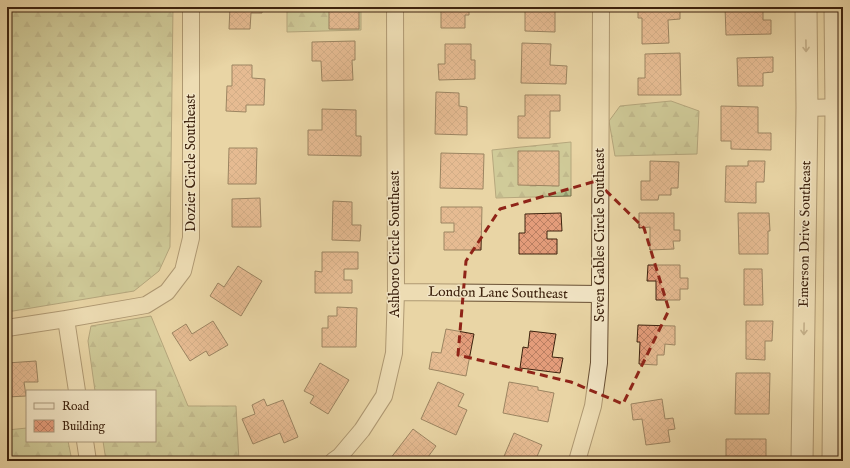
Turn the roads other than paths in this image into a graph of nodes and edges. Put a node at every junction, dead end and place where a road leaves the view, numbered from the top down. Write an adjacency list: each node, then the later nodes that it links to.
1 (191, 7): 10 (street, Dozier Circle Southeast)
2 (395, 7): 8 (street, Ashboro Circle Southeast)
3 (601, 7): 9 (street, Seven Gables Circle Southeast)
4 (806, 7): 7 (street, Emerson Drive Southeast, one-way to 7)
5 (835, 7): 6 (street, Emerson Drive Southeast)
6 (840, 107): 7 (street); 18 (street, Emerson Drive Southeast)
7 (807, 108): 17 (street, Emerson Drive Southeast, one-way to 17)
8 (396, 292): 9 (street, London Lane Southeast); 15 (street, Ashboro Circle Southeast)
9 (600, 294): 16 (street, Seven Gables Circle Southeast)
10 (66, 319): 11 (street, Dozier Circle Southeast); 12 (street)
11 (7, 328)
12 (77, 390)
13 (85, 442): 14 (street)
14 (88, 461)
15 (333, 461)
16 (578, 461)
17 (802, 461)
18 (833, 461)

